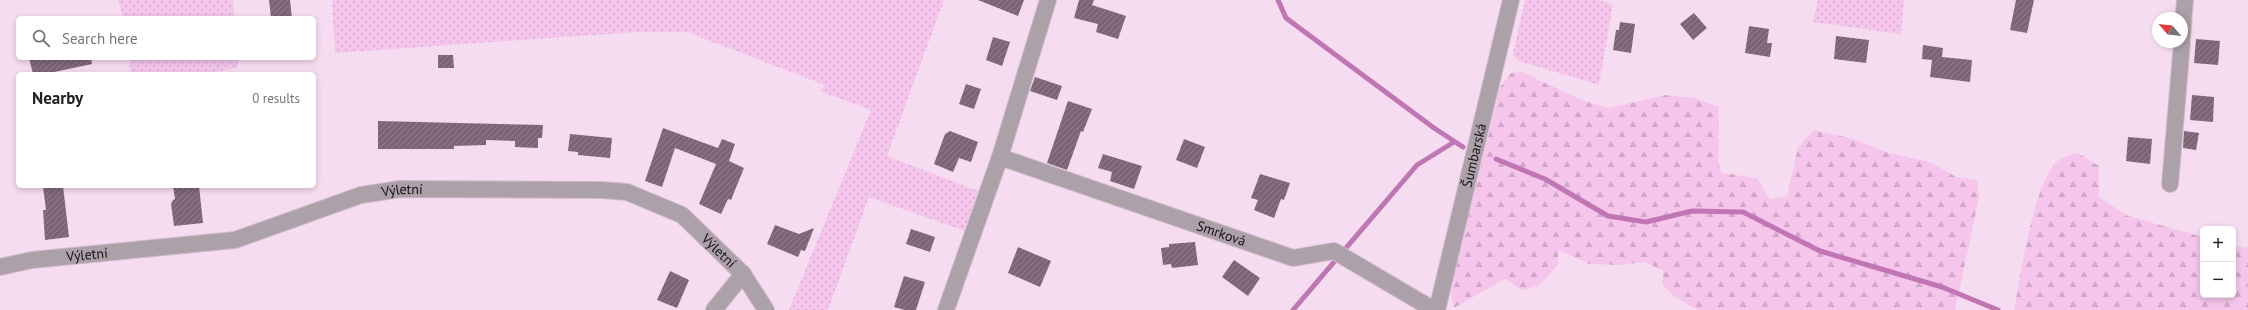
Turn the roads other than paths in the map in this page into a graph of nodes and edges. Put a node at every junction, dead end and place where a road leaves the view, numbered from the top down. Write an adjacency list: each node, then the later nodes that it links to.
1 (1048, 0): 6 (street)
2 (1511, 0): 13 (street, Šumbarská)
3 (2185, 0): 4 (street)
4 (2184, 12)
5 (2181, 48): 7 (street)
6 (1000, 157): 12 (street); 13 (street, Smrková)
7 (2170, 184)
8 (0, 266): 9 (street, Výletní)
9 (743, 274): 10 (street); 11 (street, Výletní)
10 (714, 310)
11 (766, 310)
12 (946, 310)
13 (1436, 310)

